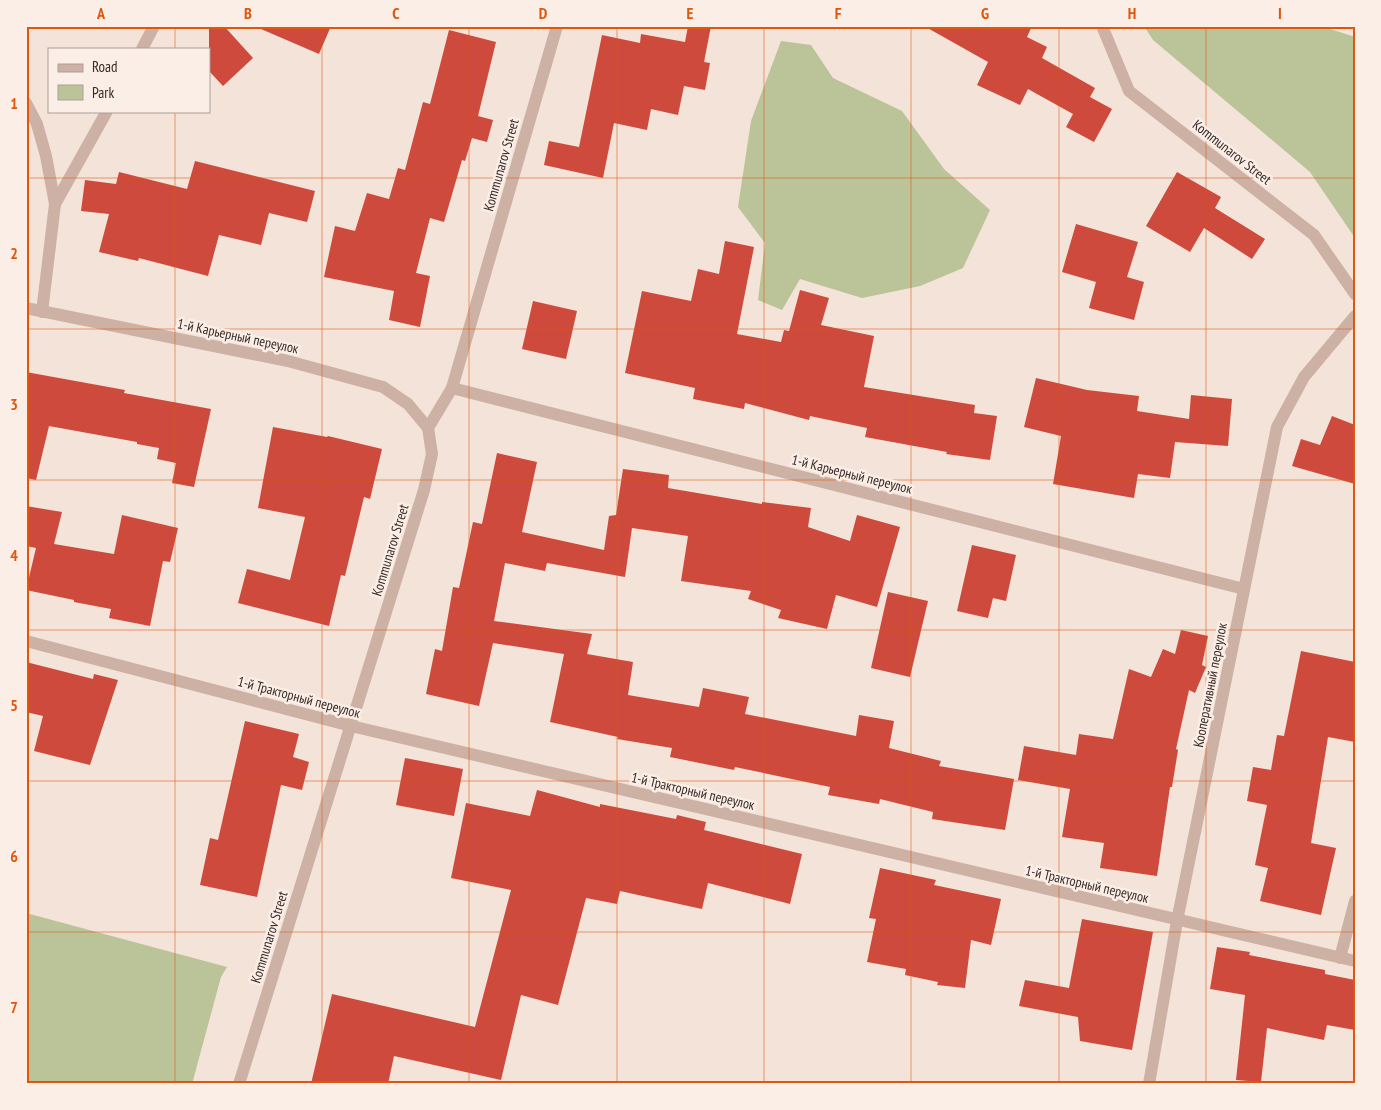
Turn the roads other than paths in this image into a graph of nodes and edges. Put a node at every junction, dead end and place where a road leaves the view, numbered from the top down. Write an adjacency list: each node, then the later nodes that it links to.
1 (154, 26): 4 (street)
2 (558, 26): 12 (street, Kommunarov Street)
3 (1102, 26): 8 (street, Kommunarov Street)
4 (143, 48)
5 (26, 104): 7 (street)
6 (106, 112): 7 (street)
7 (55, 204): 10 (street)
8 (1355, 294)
9 (26, 308): 10 (street, 1-й Карьерный переулок)
10 (42, 312): 13 (street, 1-й Карьерный переулок)
11 (1355, 316): 14 (street, Кооперативный переулок)
12 (452, 388): 13 (street, Kommunarov Street); 14 (street, 1-й Карьерный переулок)
13 (428, 428): 16 (street, Kommunarov Street)
14 (1244, 589): 18 (street, Кооперативный переулок)
15 (26, 641): 16 (street, 1-й Тракторный переулок)
16 (351, 726): 18 (street, 1-й Тракторный переулок); 21 (street, Kommunarov Street)
17 (1355, 901): 19 (street)
18 (1177, 921): 19 (street, 1-й Тракторный переулок); 22 (street, Кооперативный переулок)
19 (1340, 958): 20 (street, 1-й Тракторный переулок)
20 (1355, 961)
21 (239, 1084)
22 (1149, 1084)

